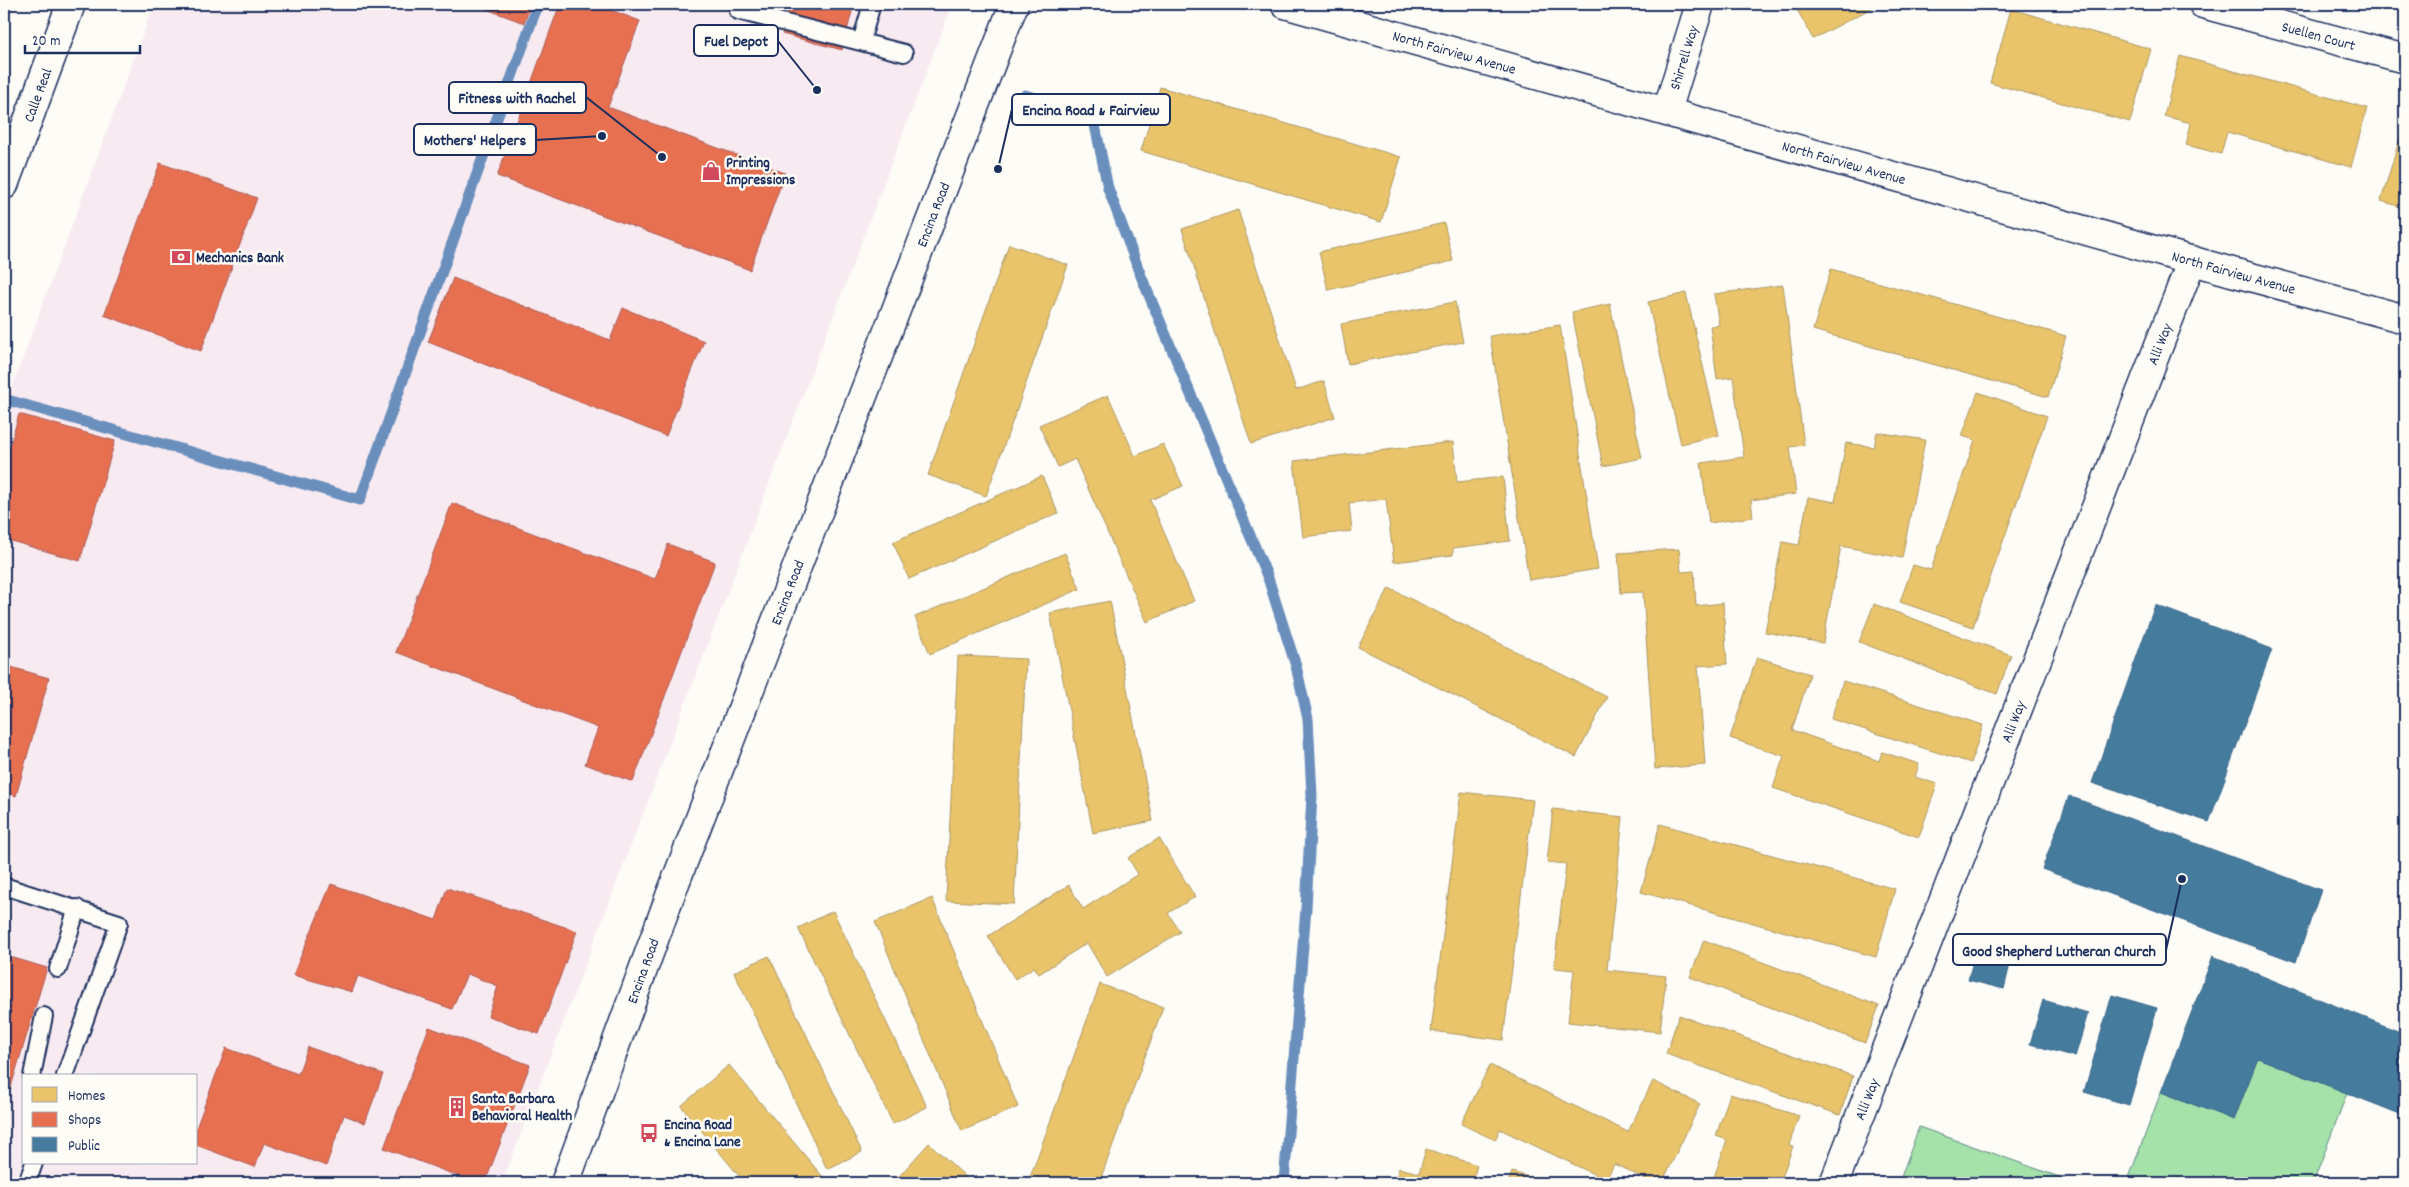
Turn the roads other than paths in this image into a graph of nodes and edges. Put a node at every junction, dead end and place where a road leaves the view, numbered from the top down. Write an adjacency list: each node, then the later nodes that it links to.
1 (71, 4): 12 (street, Calle Real)
2 (1014, 4): 23 (street, Encina Road)
3 (1285, 4): 11 (street, North Fairview Avenue)
4 (1700, 4): 11 (street, Shirrell Way)
5 (2203, 4): 10 (street, Suellen Court)
6 (868, 5): 8 (lane)
7 (738, 11): 8 (lane)
8 (861, 42): 9 (lane)
9 (904, 53)
10 (2405, 58)
11 (1667, 111): 13 (street, North Fairview Avenue)
12 (4, 185)
13 (2192, 260): 14 (street, North Fairview Avenue); 24 (street, Alli Way)
14 (2405, 319)
15 (4, 886): 16 (lane)
16 (77, 908): 17 (lane); 20 (lane)
17 (58, 968)
18 (44, 1016): 19 (lane)
19 (32, 1074)
20 (66, 1074)
21 (34, 1164): 22 (lane)
22 (28, 1183)
23 (565, 1183)
24 (1834, 1183)

